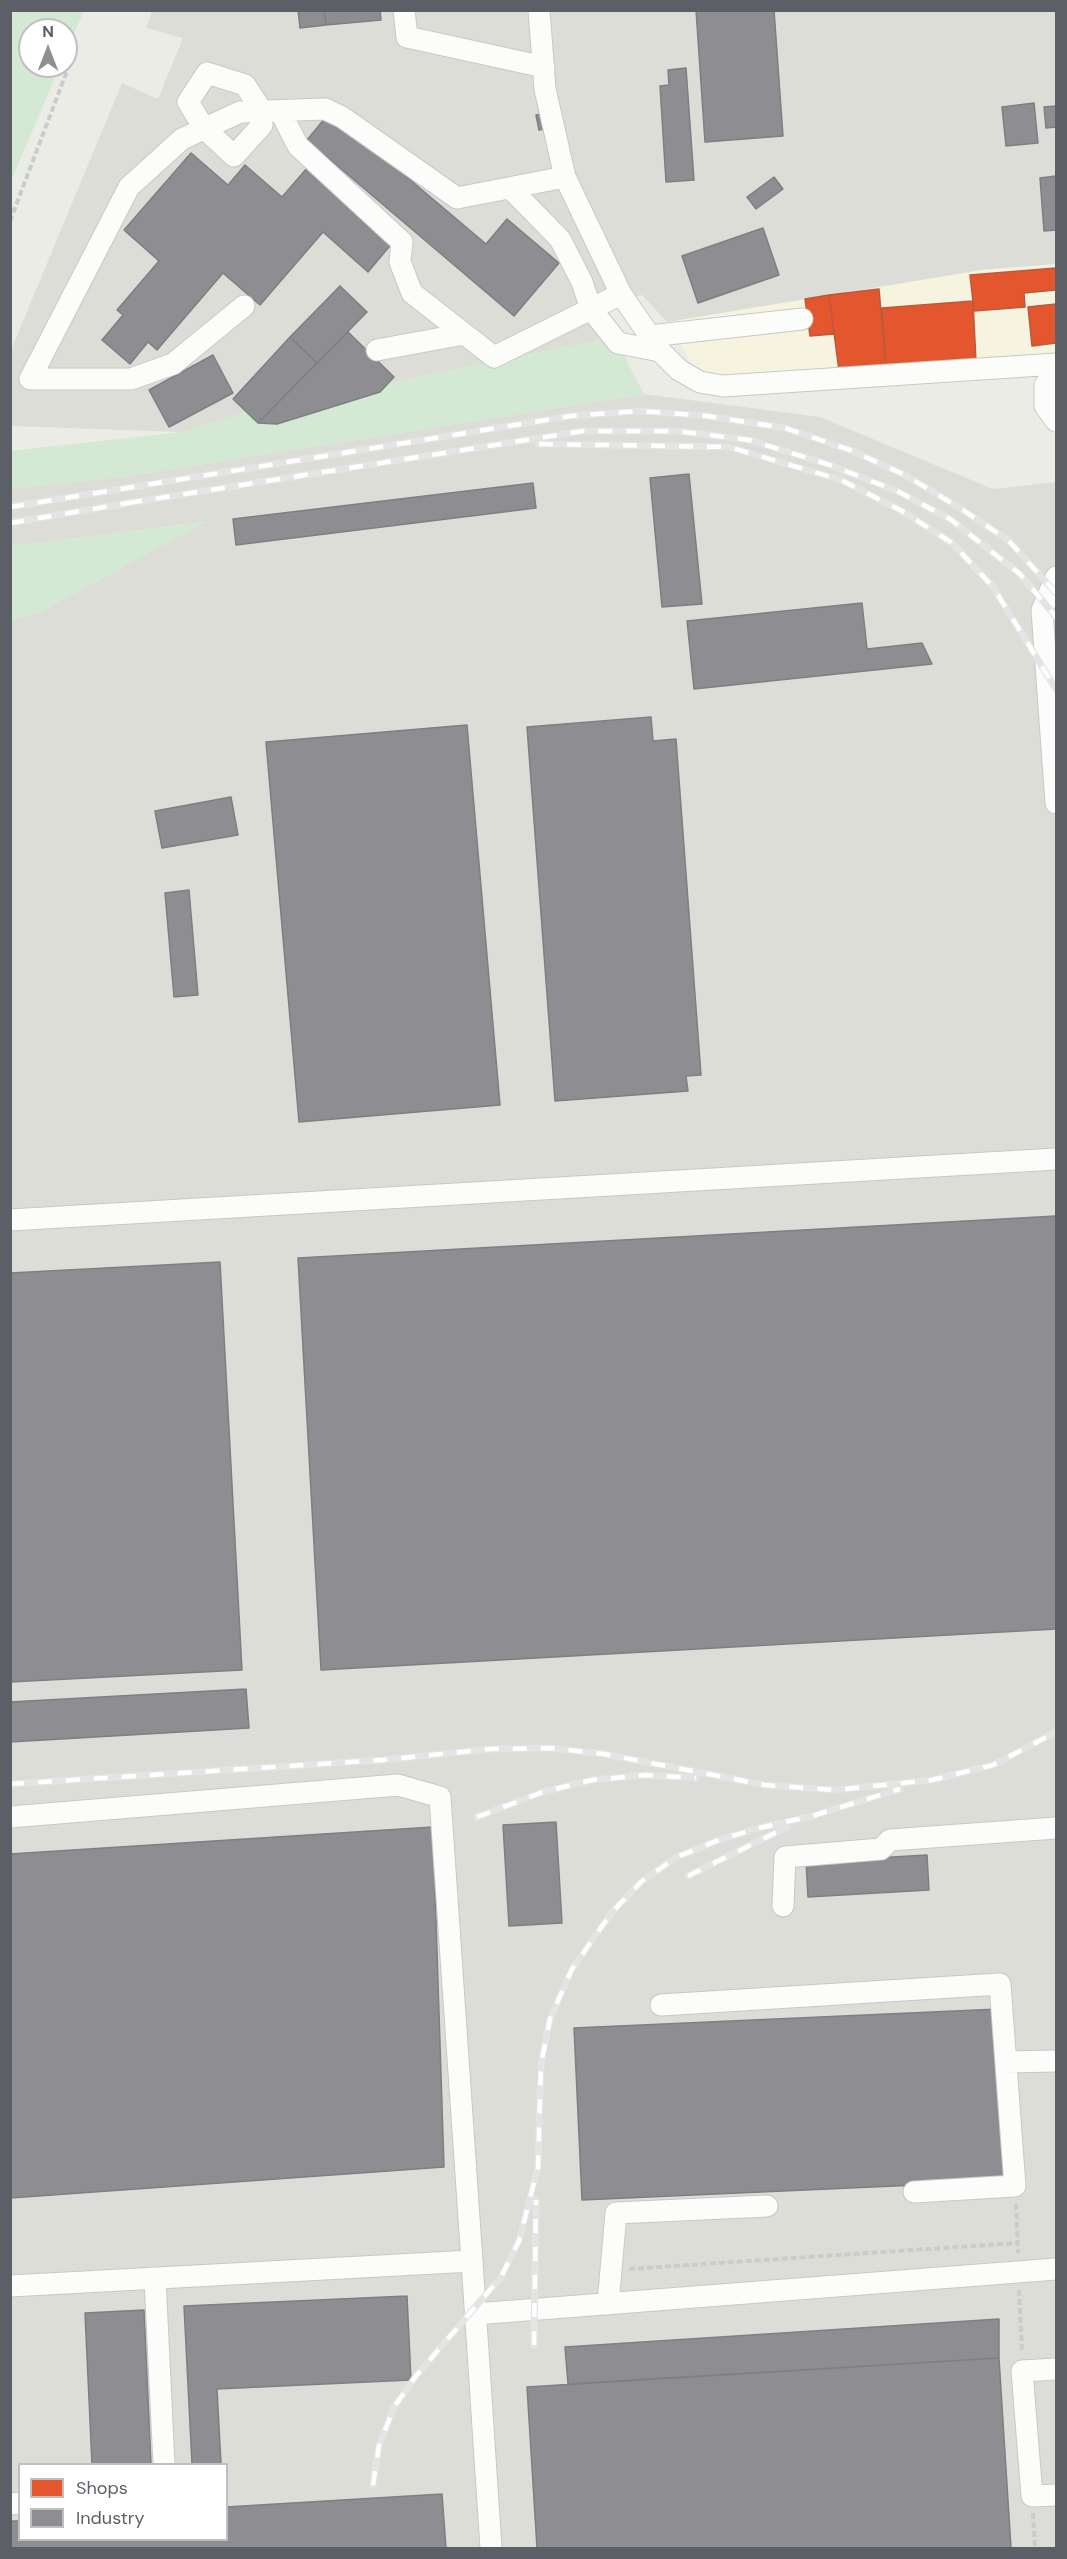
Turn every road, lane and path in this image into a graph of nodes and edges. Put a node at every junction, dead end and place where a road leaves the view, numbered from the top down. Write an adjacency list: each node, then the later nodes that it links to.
1 (404, 10): 3 (street)
2 (539, 10): 3 (street)
3 (544, 67): 7 (street)
4 (64, 78): 9 (path)
5 (271, 111): 6 (street); 6 (street); 6 (street); 8 (street); 14 (street)
6 (204, 128): 11 (street)
7 (565, 177): 8 (street); 10 (street)
8 (510, 188): 12 (street)
9 (10, 221)
10 (621, 294): 12 (street); 15 (street)
11 (244, 306)
12 (591, 309): 14 (street); 15 (street)
13 (802, 320): 15 (street)
14 (464, 334): 16 (street)
15 (655, 343): 17 (street)
16 (376, 350)
17 (1056, 364)
18 (1056, 370): 19 (street)
19 (1051, 413)
20 (1056, 576): 21 (street)
21 (1056, 803)
22 (1056, 1159): 23 (street)
23 (10, 1220)
24 (10, 1817): 33 (street)
25 (1056, 1828): 26 (street)
26 (783, 1906)
27 (661, 2005): 29 (street)
28 (1056, 2061): 29 (street)
29 (1006, 2062): 30 (street)
30 (914, 2192)
31 (767, 2206): 35 (street)
32 (1017, 2243): 35 (path)
33 (472, 2261): 36 (street); 39 (street)
34 (1056, 2269): 38 (street)
35 (611, 2270): 38 (street)
36 (155, 2278): 37 (street); 41 (street)
37 (10, 2286)
38 (608, 2304): 39 (street)
39 (476, 2314): 44 (street)
40 (1056, 2369): 43 (street)
41 (164, 2463)
42 (1056, 2495): 43 (street)
43 (1032, 2496): 45 (path)
44 (491, 2548)
45 (1035, 2548)

